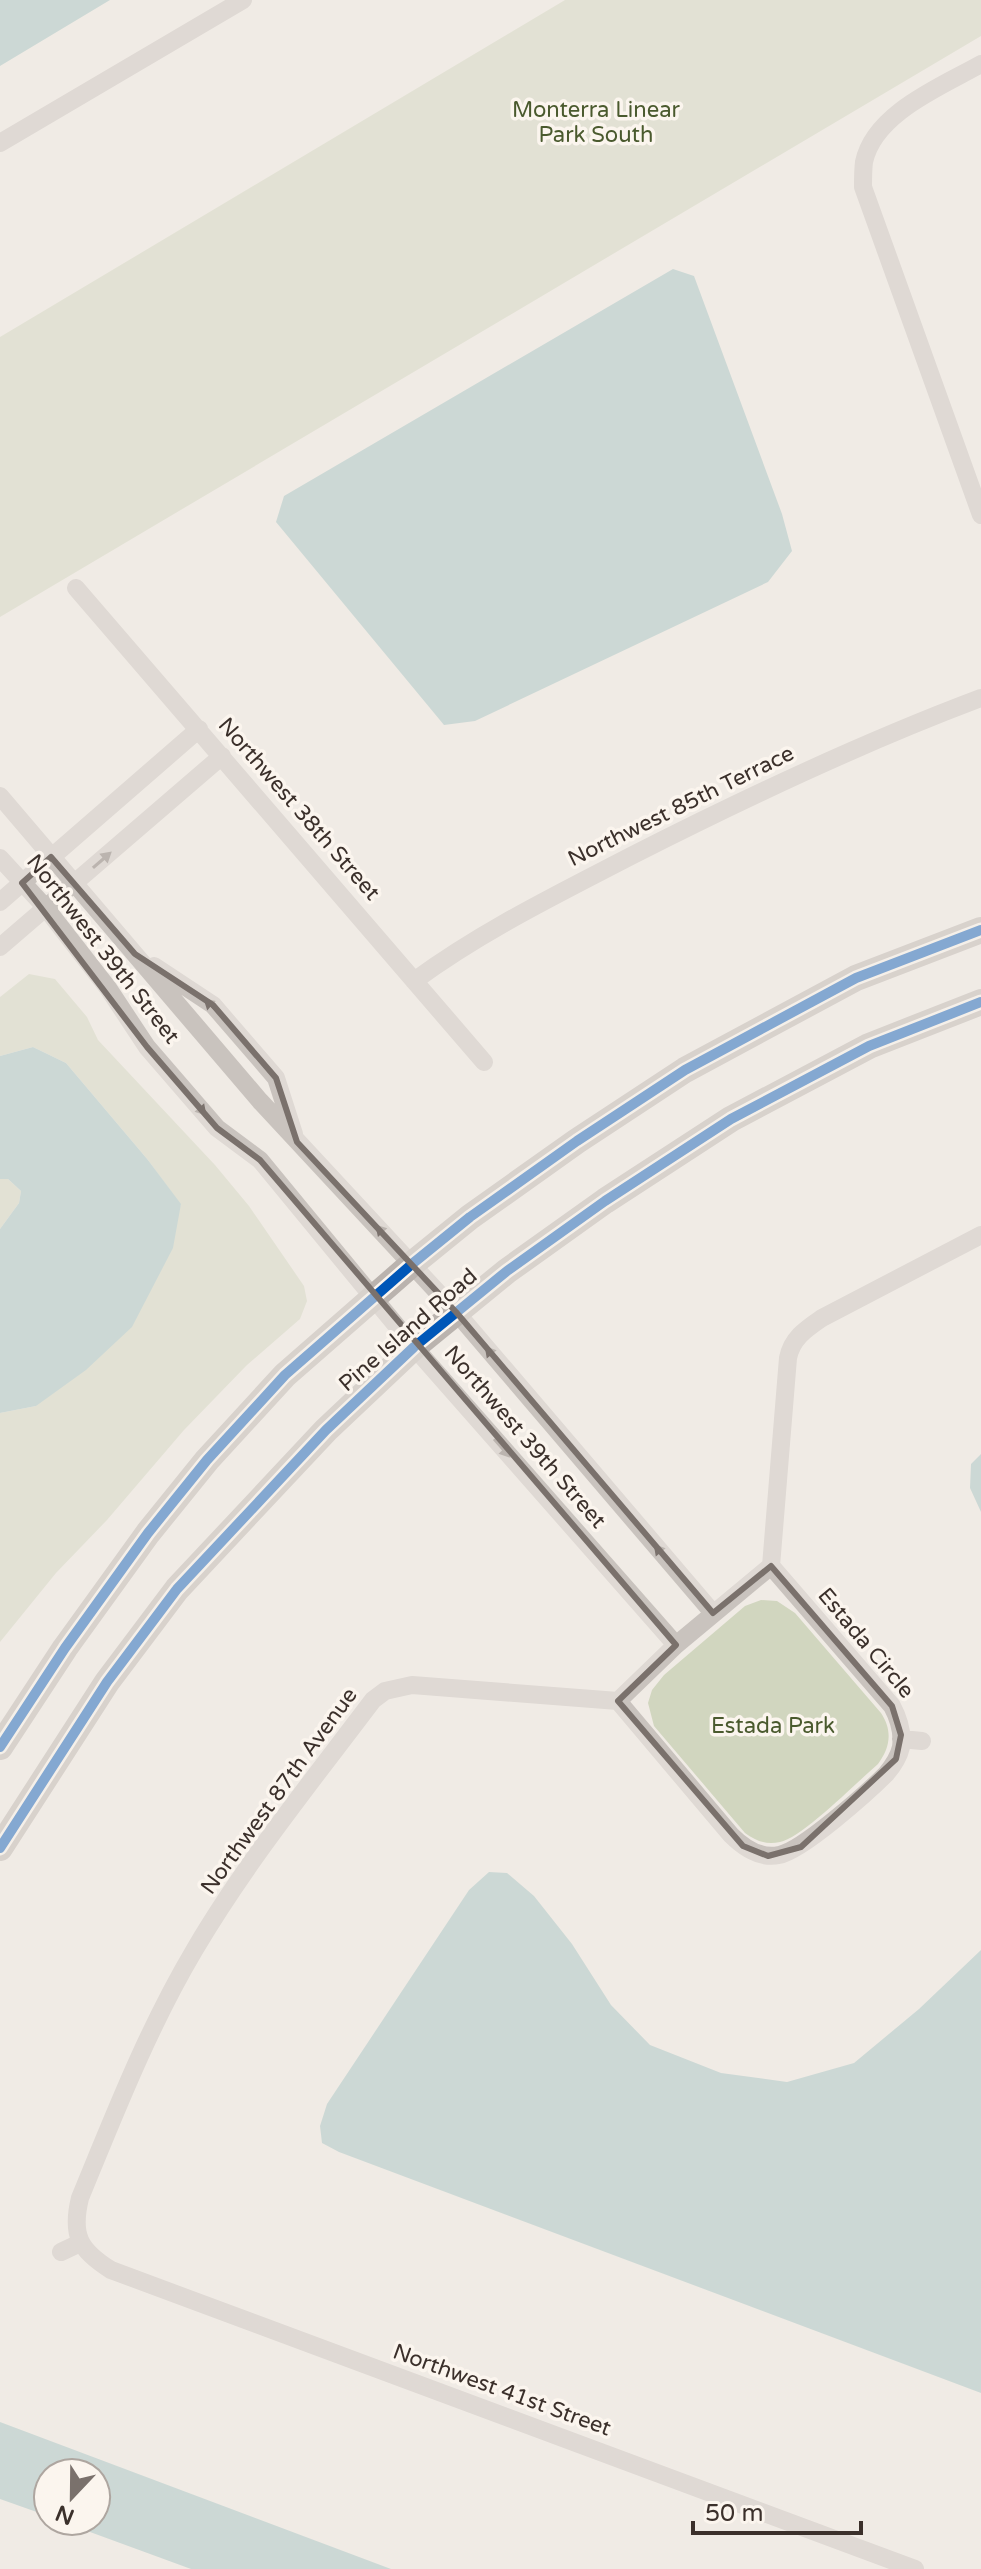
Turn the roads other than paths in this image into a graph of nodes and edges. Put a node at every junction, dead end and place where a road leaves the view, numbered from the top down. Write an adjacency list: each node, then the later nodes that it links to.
1 (243, 0): 3 (street)
2 (981, 64): 4 (street)
3 (0, 143)
4 (981, 515)
5 (76, 588): 7 (street, Northwest 38th Street)
6 (981, 698): 19 (street, Northwest 85th Terrace)
7 (199, 729): 8 (street, Northwest 38th Street); 10 (street)
8 (222, 756): 13 (street, one-way to 8); 19 (street, Northwest 38th Street)
9 (0, 796): 10 (street, Northwest 39th Street)
10 (51, 857): 12 (street); 13 (street, Northwest 39th Street)
11 (0, 858): 12 (street, Northwest 39th Street)
12 (22, 883): 14 (street); 15 (street, Northwest 39th Street)
13 (74, 884): 15 (street); 18 (street, Northwest 39th Street)
14 (0, 902)
15 (45, 907): 17 (street); 25 (street, Northwest 39th Street, one-way to 25)
16 (981, 930): 24 (main road, Pine Island Road)
17 (0, 947)
18 (135, 954): 22 (street, Northwest 39th Street); 22 (street, Northwest 39th Street, one-way to 18)
19 (414, 981): 21 (street, Northwest 38th Street)
20 (981, 1002): 26 (main road, Pine Island Road)
21 (484, 1062)
22 (297, 1142): 24 (street, Northwest 39th Street, one-way to 22)
23 (981, 1235): 28 (street)
24 (412, 1264): 25 (main road, Pine Island Road); 26 (street, Northwest 39th Street)
25 (374, 1298): 27 (street, Northwest 39th Street); 34 (main road, Pine Island Road)
26 (456, 1312): 27 (main road, Pine Island Road); 29 (street, Northwest 39th Street, one-way to 26)
27 (414, 1347): 30 (street, Northwest 39th Street, one-way to 30); 35 (main road, Pine Island Road)
28 (771, 1566): 29 (street); 32 (street, Estada Circle)
29 (713, 1613): 30 (street)
30 (676, 1645): 31 (street)
31 (618, 1701): 32 (street); 36 (street, Northwest 87th Avenue)
32 (901, 1739): 33 (street)
33 (922, 1741)
34 (0, 1747)
35 (0, 1848)
36 (80, 2243): 37 (street); 38 (street, Northwest 41st Street)
37 (61, 2252)
38 (915, 2569)

